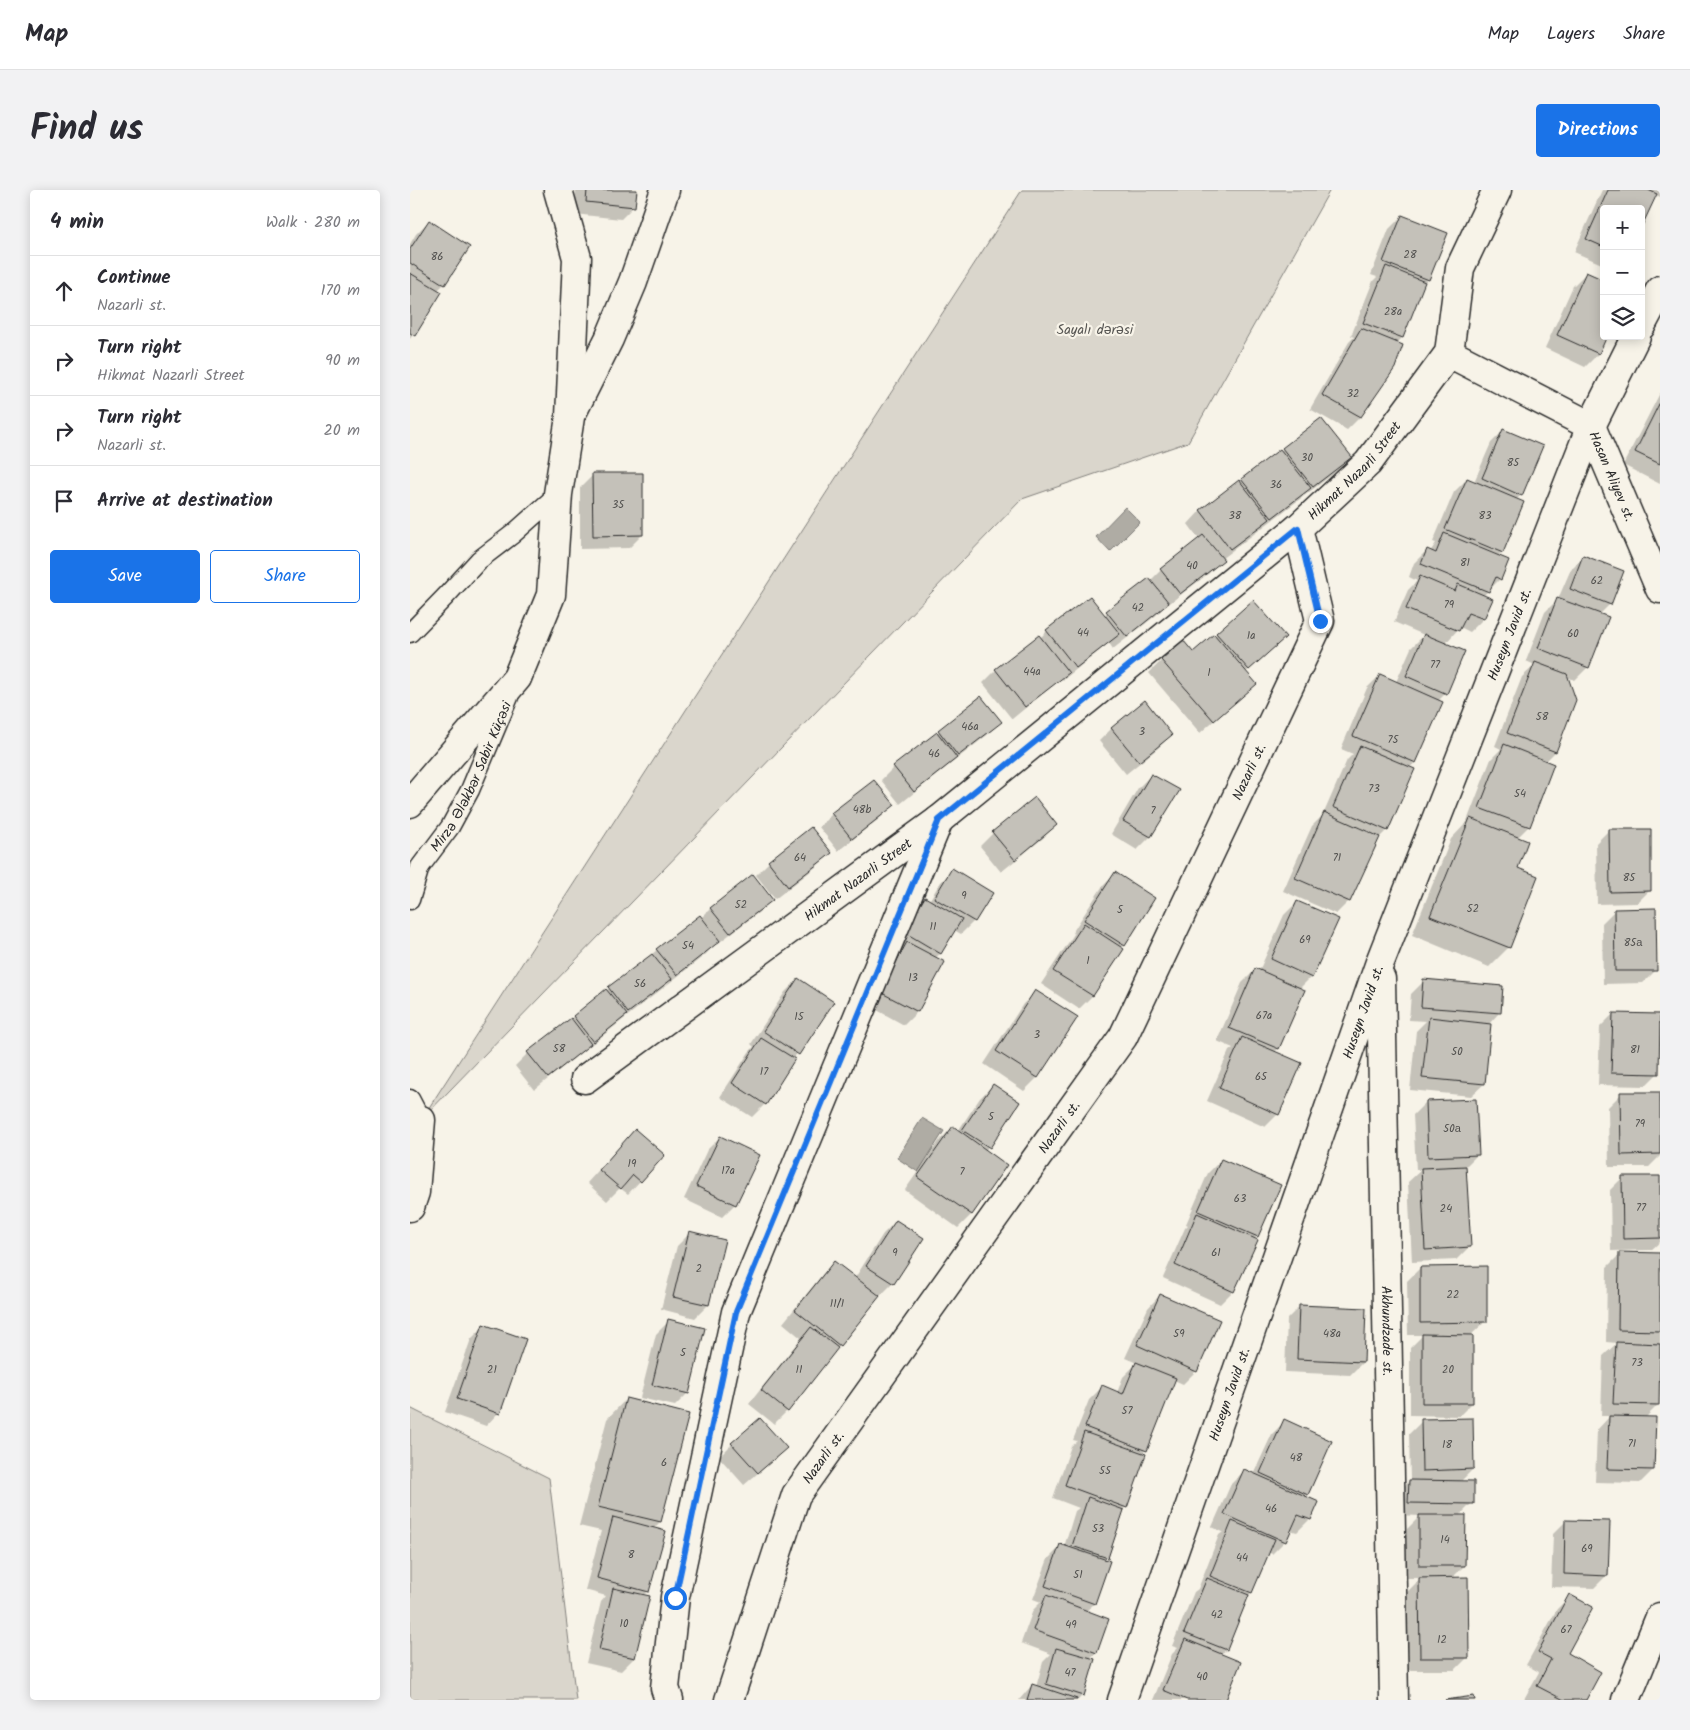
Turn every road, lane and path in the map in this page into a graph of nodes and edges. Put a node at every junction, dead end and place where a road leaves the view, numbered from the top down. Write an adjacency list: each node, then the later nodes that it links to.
1 (558, 190): 8 (street)
2 (665, 190): 8 (street)
3 (1497, 190): 7 (street, Hikmat Nazarli Street)
4 (1660, 290): 5 (street)
5 (1645, 318)
6 (1634, 340): 9 (street, Huseyn Javid st.)
7 (1449, 353): 9 (street, Hasan Aliyev st.); 11 (street, Hikmat Nazarli Street)
8 (570, 417): 10 (street)
9 (1590, 426): 12 (street, Hasan Aliyev st.); 18 (street, Huseyn Javid st.)
10 (558, 494): 13 (lane); 14 (street)
11 (1298, 528): 16 (street, Hikmat Nazarli Street); 24 (street, Nazarli st.)
12 (1660, 588)
13 (410, 633)
14 (517, 678): 15 (street); 17 (lane, Mirzə Ələkbər Sabir Küçəsi)
15 (410, 803)
16 (939, 820): 19 (street, Hikmat Nazarli Street); 23 (street)
17 (410, 900)
18 (1380, 962): 25 (street, Huseyn Javid st.); 26 (street, Akhundzade st.)
19 (585, 1079)
20 (416, 1110): 21 (street)
21 (410, 1207)
22 (1660, 1617): 27 (street)
23 (669, 1700)
24 (729, 1700)
25 (1122, 1700)
26 (1394, 1700)
27 (1626, 1700)

